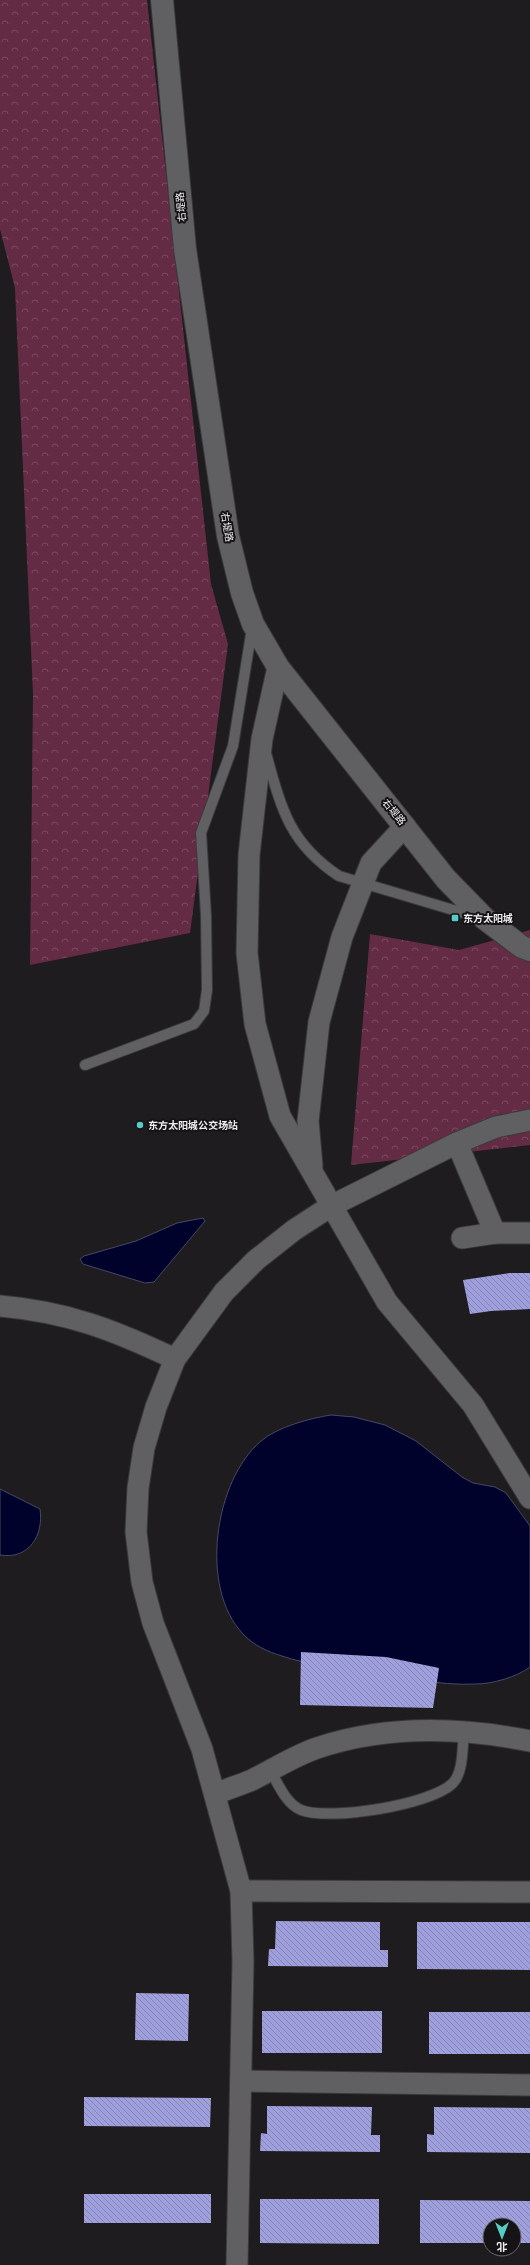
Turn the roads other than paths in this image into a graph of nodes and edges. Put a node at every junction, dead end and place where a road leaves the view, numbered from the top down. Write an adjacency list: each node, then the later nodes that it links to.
1 (162, 0): 2 (main road, 右堤路)
2 (253, 624): 3 (main road, 右堤路); 9 (lane)
3 (278, 667): 4 (street); 5 (main road, 右堤路)
4 (262, 739): 6 (lane); 12 (street)
5 (405, 826): 6 (street); 7 (main road, 右堤路)
6 (363, 884): 7 (lane); 12 (street)
7 (485, 919): 8 (main road, 右堤路)
8 (530, 950)
9 (85, 1065)
10 (530, 1120): 11 (street)
11 (457, 1143): 13 (street); 14 (street)
12 (312, 1175): 13 (street)
13 (331, 1206): 18 (street); 19 (street)
14 (495, 1233): 15 (street); 16 (street)
15 (530, 1233)
16 (462, 1238)
17 (0, 1306): 18 (street)
18 (175, 1359): 23 (street)
19 (530, 1498)
20 (464, 1732): 21 (street); 22 (street); 22 (lane)
21 (530, 1741)
22 (270, 1770): 23 (street)
23 (215, 1794): 24 (street)
24 (241, 1891): 25 (street); 26 (street)
25 (530, 1892)
26 (241, 2081): 27 (street); 28 (street)
27 (530, 2085)
28 (237, 2265)

